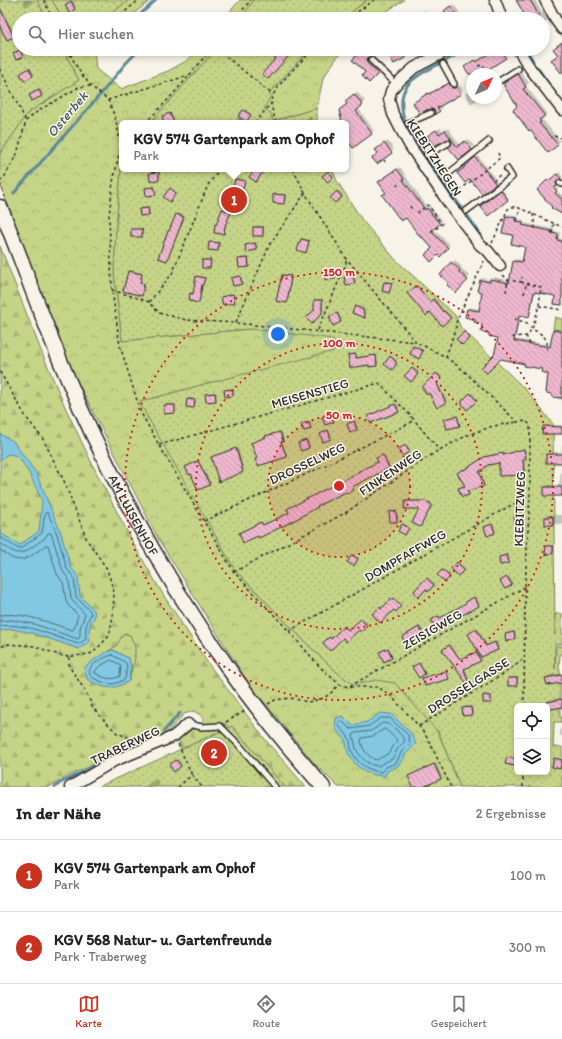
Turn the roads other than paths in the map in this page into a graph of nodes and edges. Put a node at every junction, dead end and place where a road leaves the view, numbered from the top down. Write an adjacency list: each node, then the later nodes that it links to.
1 (495, 0): 3 (street)
2 (545, 0): 4 (street)
3 (499, 12)
4 (562, 29)
5 (437, 56): 23 (street, KIEBITZHEGEN)
6 (522, 56): 13 (street)
7 (371, 60): 10 (lane)
8 (443, 64): 12 (lane)
9 (518, 69): 11 (lane)
10 (391, 79)
11 (502, 79)
12 (454, 84)
13 (562, 110)
14 (431, 113): 15 (lane)
15 (408, 123)
16 (490, 141): 20 (lane)
17 (448, 143): 18 (lane)
18 (428, 155)
19 (507, 169): 22 (lane)
20 (443, 178)
21 (2, 205): 27 (main road, AM LUISENHOF)
22 (467, 211)
23 (500, 266)
24 (188, 724): 25 (street, TRABERWEG); 26 (lane)
25 (70, 787)
26 (275, 787)
27 (323, 787)

